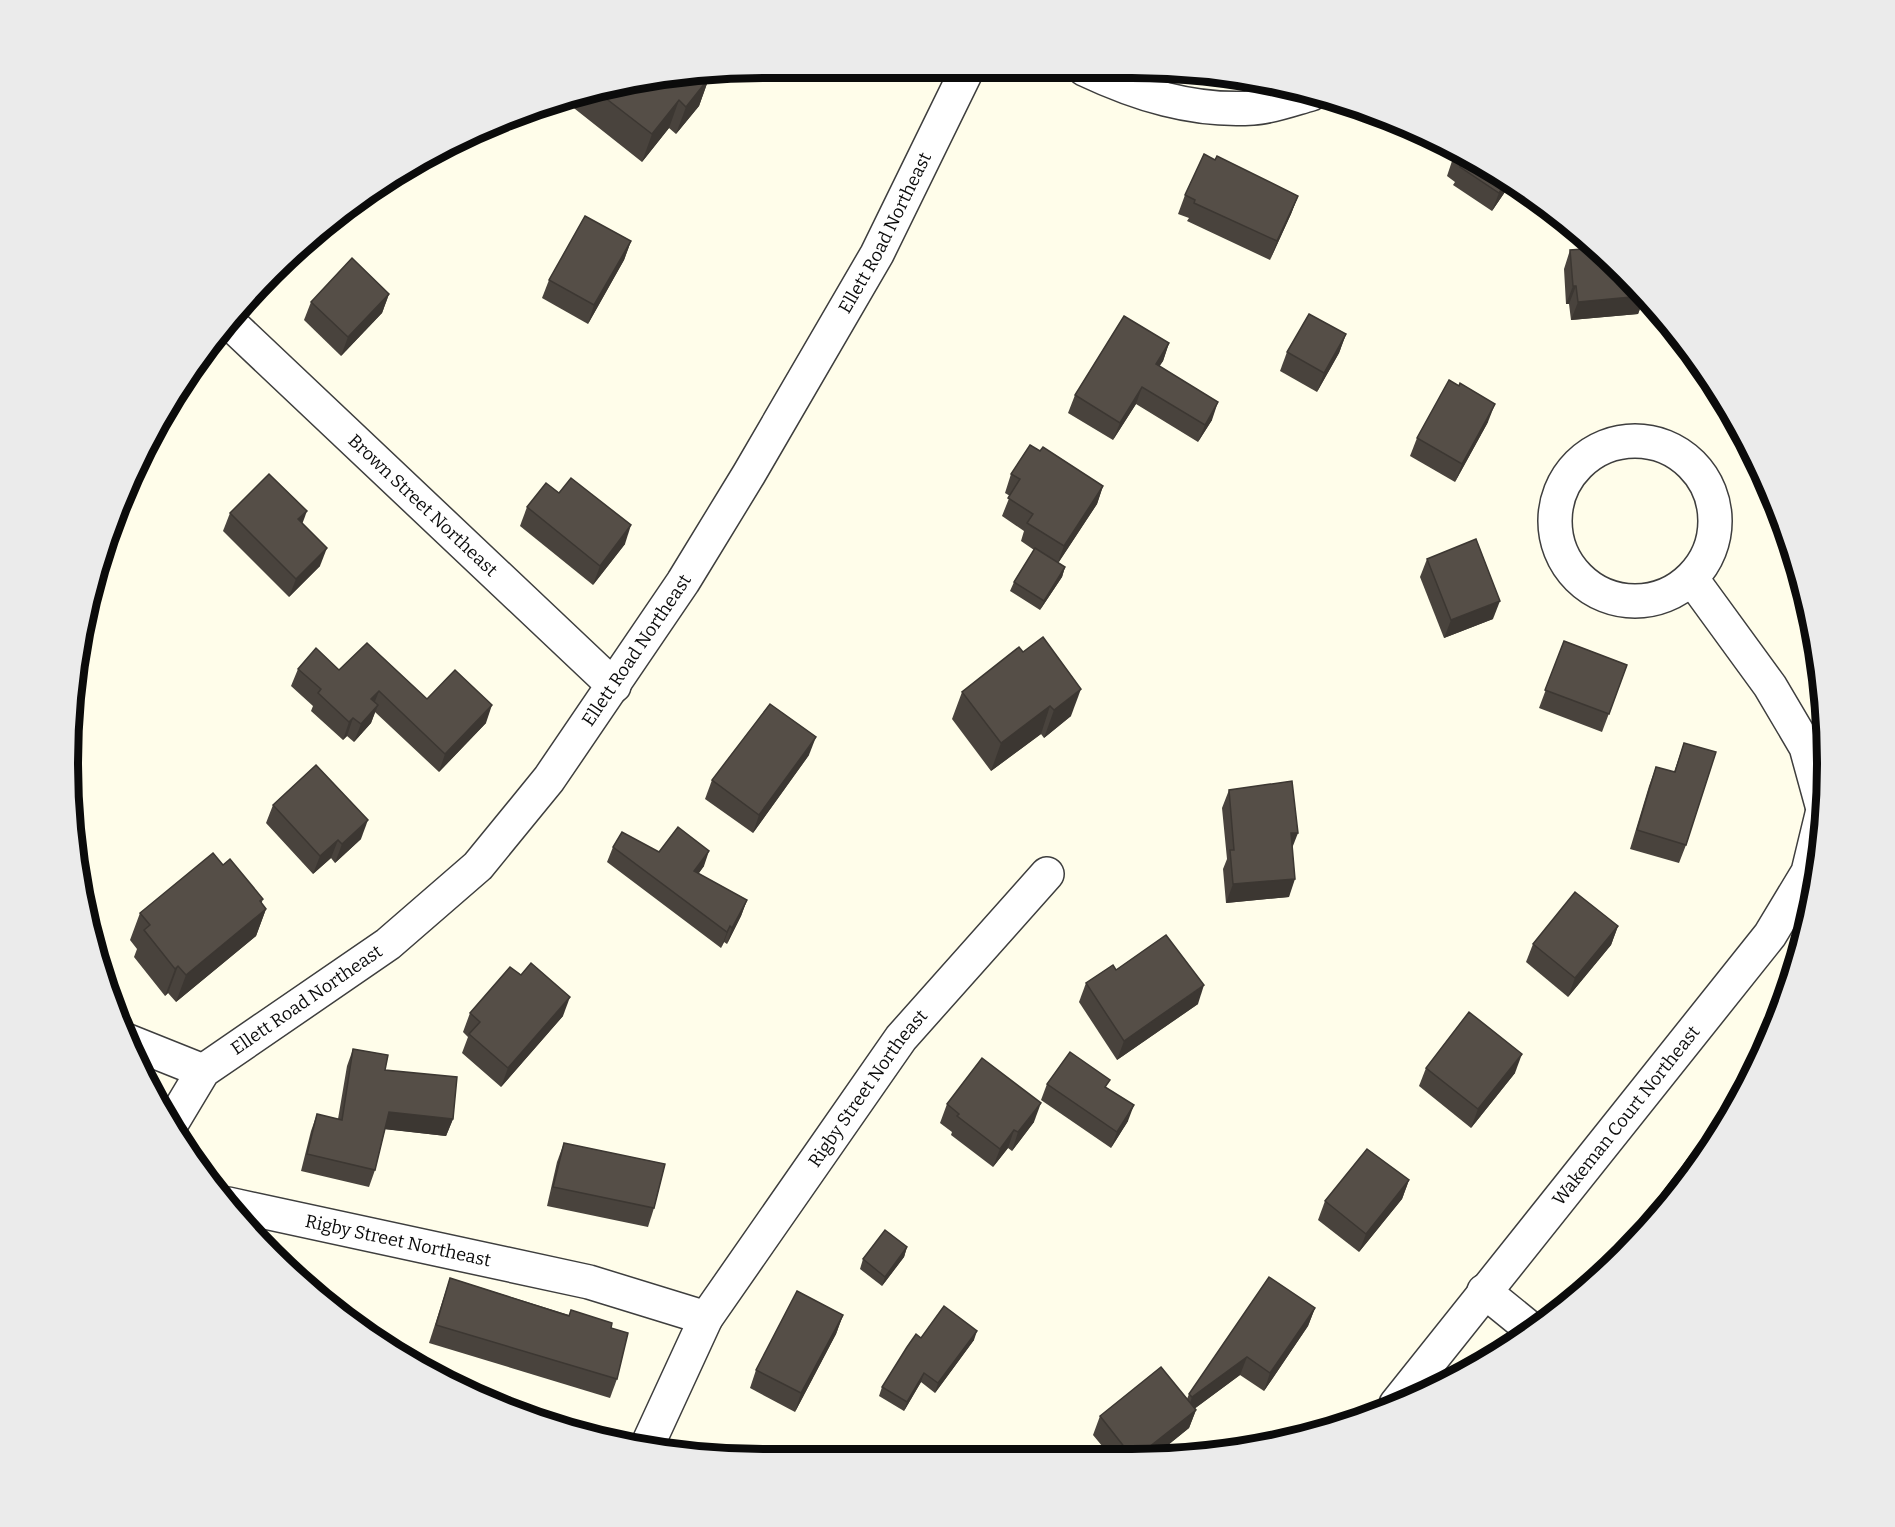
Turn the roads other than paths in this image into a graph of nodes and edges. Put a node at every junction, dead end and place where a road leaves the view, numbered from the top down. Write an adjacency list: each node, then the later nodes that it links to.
1 (963, 78): 6 (street, Ellett Road Northeast)
2 (1103, 78): 3 (street)
3 (1295, 98)
4 (235, 328): 6 (street, Brown Street Northeast)
5 (1692, 579): 5 (street); 7 (street, Wakeman Court Northeast)
6 (614, 686): 11 (street, Ellett Road Northeast)
7 (1817, 786)
8 (1808, 872): 14 (street, Wakeman Court Northeast)
9 (1047, 874): 15 (street, Rigby Street Northeast)
10 (139, 1045): 11 (street)
11 (203, 1071): 12 (street, Ellett Road Northeast)
12 (176, 1116)
13 (241, 1207): 15 (street, Rigby Street Northeast)
14 (1484, 1291): 16 (street); 17 (street, Wakeman Court Northeast)
15 (706, 1318): 18 (street, Rigby Street Northeast)
16 (1525, 1324)
17 (1406, 1392)
18 (650, 1439)

